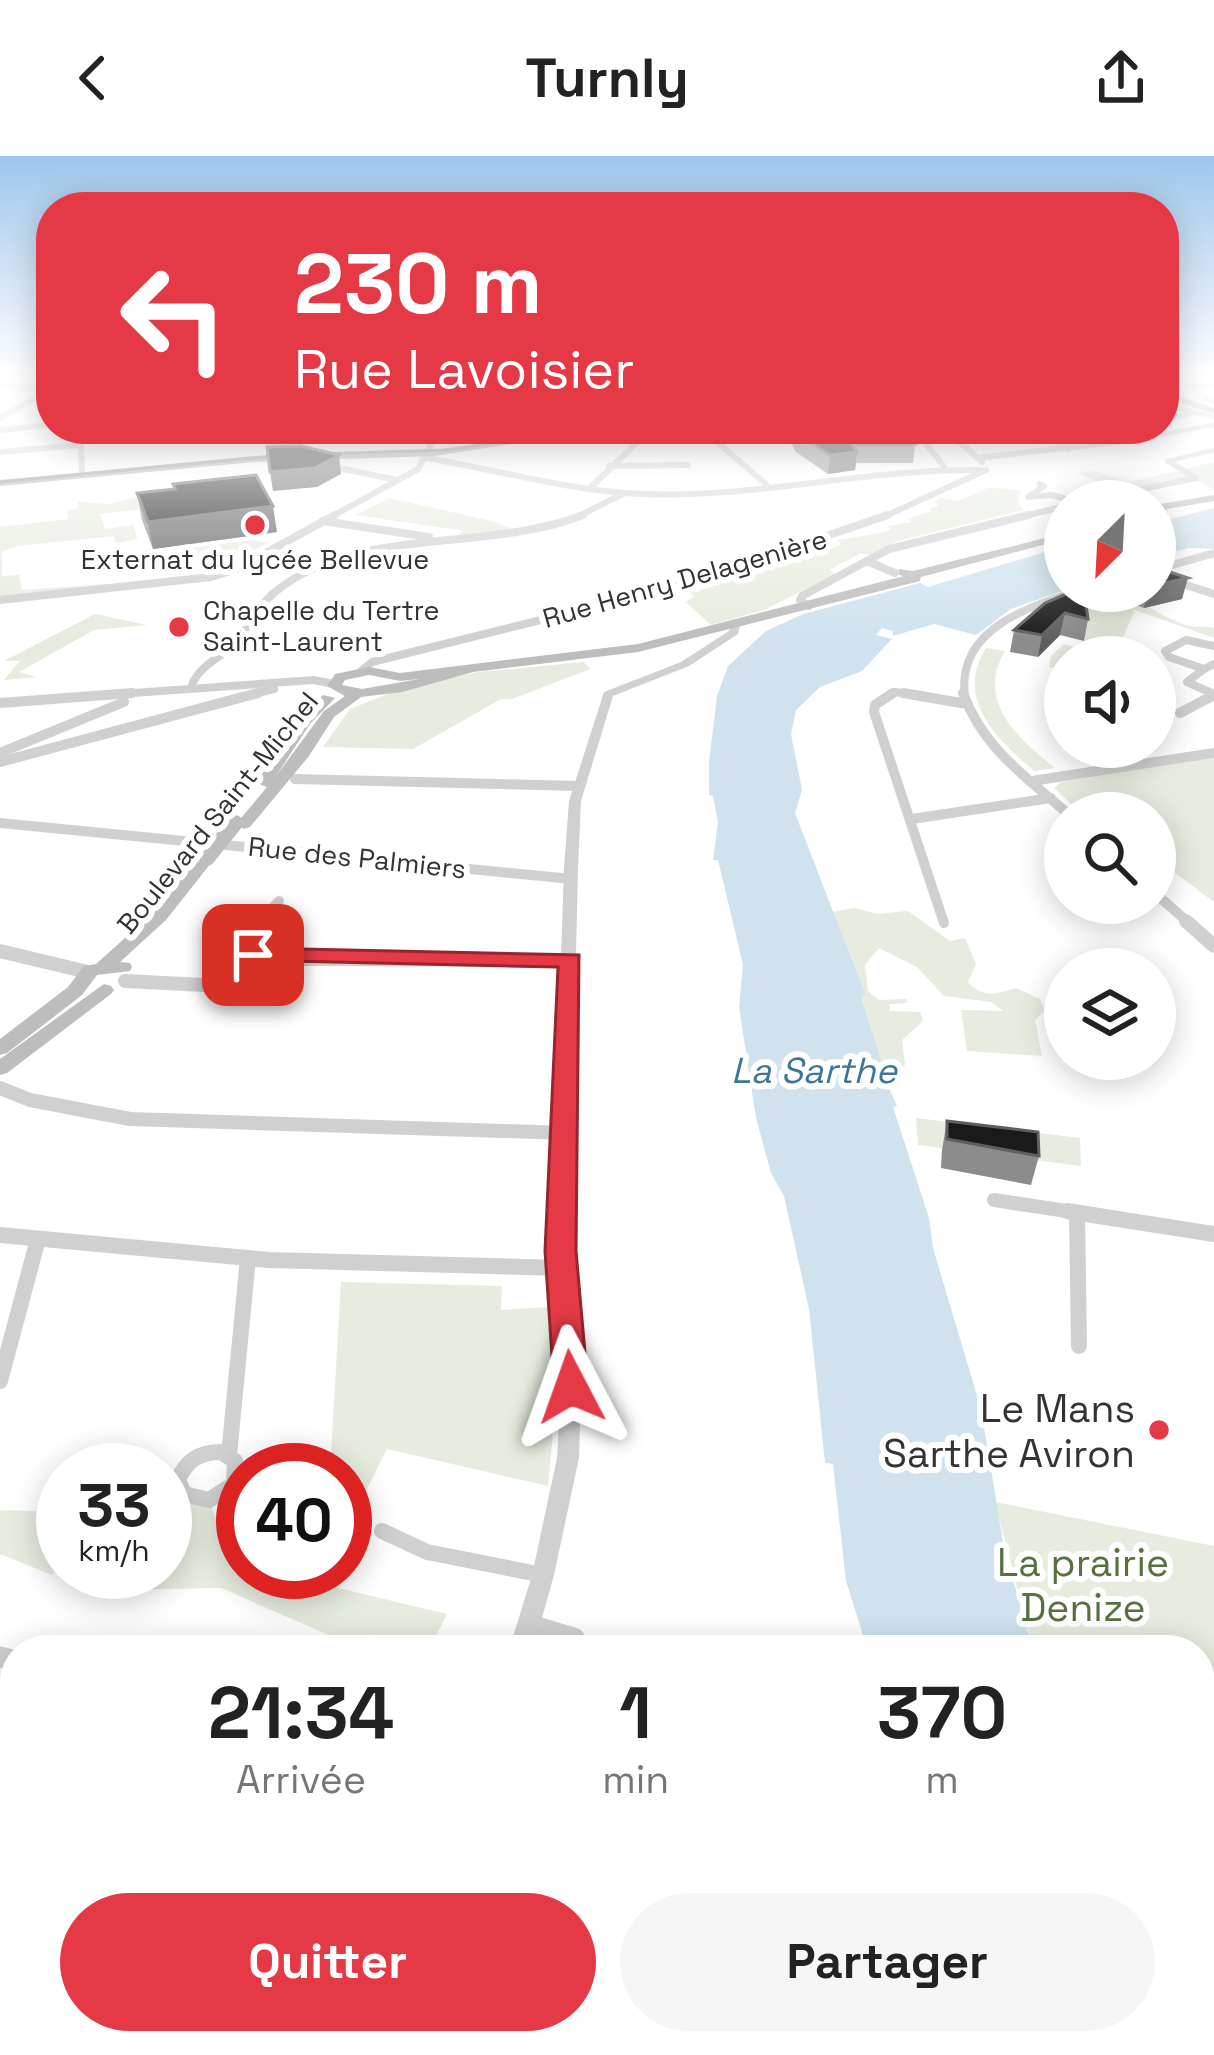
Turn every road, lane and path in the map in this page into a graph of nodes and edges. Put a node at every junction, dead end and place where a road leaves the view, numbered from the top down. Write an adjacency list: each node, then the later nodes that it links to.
1 (82, 465): 15 (street)
2 (145, 465): 15 (main road)
3 (153, 465): 17 (main road)
4 (342, 465): 16 (street)
5 (416, 465): 16 (street)
6 (483, 465): 23 (street)
7 (688, 465): 12 (street)
8 (743, 465): 19 (street)
9 (942, 465): 13 (street)
10 (982, 465): 14 (street)
11 (1174, 465): 18 (street)
12 (609, 466): 23 (street)
13 (946, 469): 14 (street); 19 (street)
14 (986, 470): 46 (street, Rue Henry Delagenière)
15 (82, 471): 17 (main road)
16 (397, 480): 29 (street)
17 (0, 481)
18 (1176, 482)
19 (766, 484): 24 (street)
20 (1040, 484): 22 (street)
21 (1044, 486): 25 (street)
22 (1044, 486)
23 (590, 488): 24 (street)
24 (625, 493): 30 (street)
25 (1044, 496)
26 (1214, 498): 28 (main road)
27 (1044, 511): 34 (street)
28 (1176, 511)
29 (323, 521): 30 (street); 40 (street)
30 (452, 541): 48 (street)
31 (1044, 541): 37 (main road)
32 (1214, 553): 33 (street)
33 (1190, 560): 35 (street); 36 (street)
34 (867, 561): 37 (street); 42 (street)
35 (1176, 565)
36 (1214, 565)
37 (896, 577): 42 (main road)
38 (1176, 580): 39 (street)
39 (1214, 594)
40 (0, 601)
41 (1044, 601): 54 (street)
42 (808, 606): 43 (main road)
43 (735, 626): 46 (main road); 61 (street)
44 (1214, 646): 45 (street)
45 (1209, 666): 50 (street)
46 (375, 673): 47 (street, Rue Henry Delagenière); 49 (main road, Boulevard Saint-Michel); 51 (main road)
47 (284, 680): 48 (street); 49 (street); 58 (street)
48 (191, 687): 53 (street)
49 (336, 687): 51 (main road); 66 (main road, Boulevard Saint-Michel)
50 (1214, 694): 55 (street)
51 (356, 695): 66 (main road, Boulevard Saint-Michel)
52 (124, 702): 56 (street)
53 (0, 703)
54 (967, 704): 60 (street); 64 (street)
55 (1180, 713)
56 (0, 753)
57 (1214, 753): 60 (street)
58 (0, 762)
59 (295, 779): 61 (street)
60 (1032, 781): 62 (street)
61 (578, 786): 67 (street)
62 (1044, 792)
63 (1044, 799): 64 (street)
64 (913, 819): 70 (street)
65 (0, 823): 67 (street, Rue des Palmiers)
66 (239, 824): 75 (main road, Boulevard Saint-Michel, bridge)
67 (572, 879): 74 (street)
68 (279, 901): 72 (street)
69 (1176, 911): 71 (street)
70 (944, 922)
71 (1214, 946)
72 (232, 951): 74 (street); 75 (street)
73 (0, 952): 75 (street)
74 (570, 960): 79 (street)
75 (105, 976): 76 (main road, Boulevard Saint-Michel); 77 (main road, Boulevard Saint-Michel)
76 (0, 1049)
77 (0, 1069)
78 (0, 1088): 79 (street)
79 (567, 1133): 86 (street)
80 (994, 1200): 81 (street)
81 (1077, 1214): 82 (street); 87 (street)
82 (1214, 1234)
83 (0, 1235): 84 (street)
84 (38, 1239): 85 (street); 88 (street)
85 (248, 1258): 86 (street); 89 (street)
86 (561, 1268): 91 (street)
87 (1079, 1346)
88 (0, 1381)
89 (230, 1443)
90 (382, 1532): 91 (street)
91 (543, 1575): 92 (street)
92 (530, 1625): 93 (street); 94 (street)
93 (526, 1635)
94 (564, 1635)

